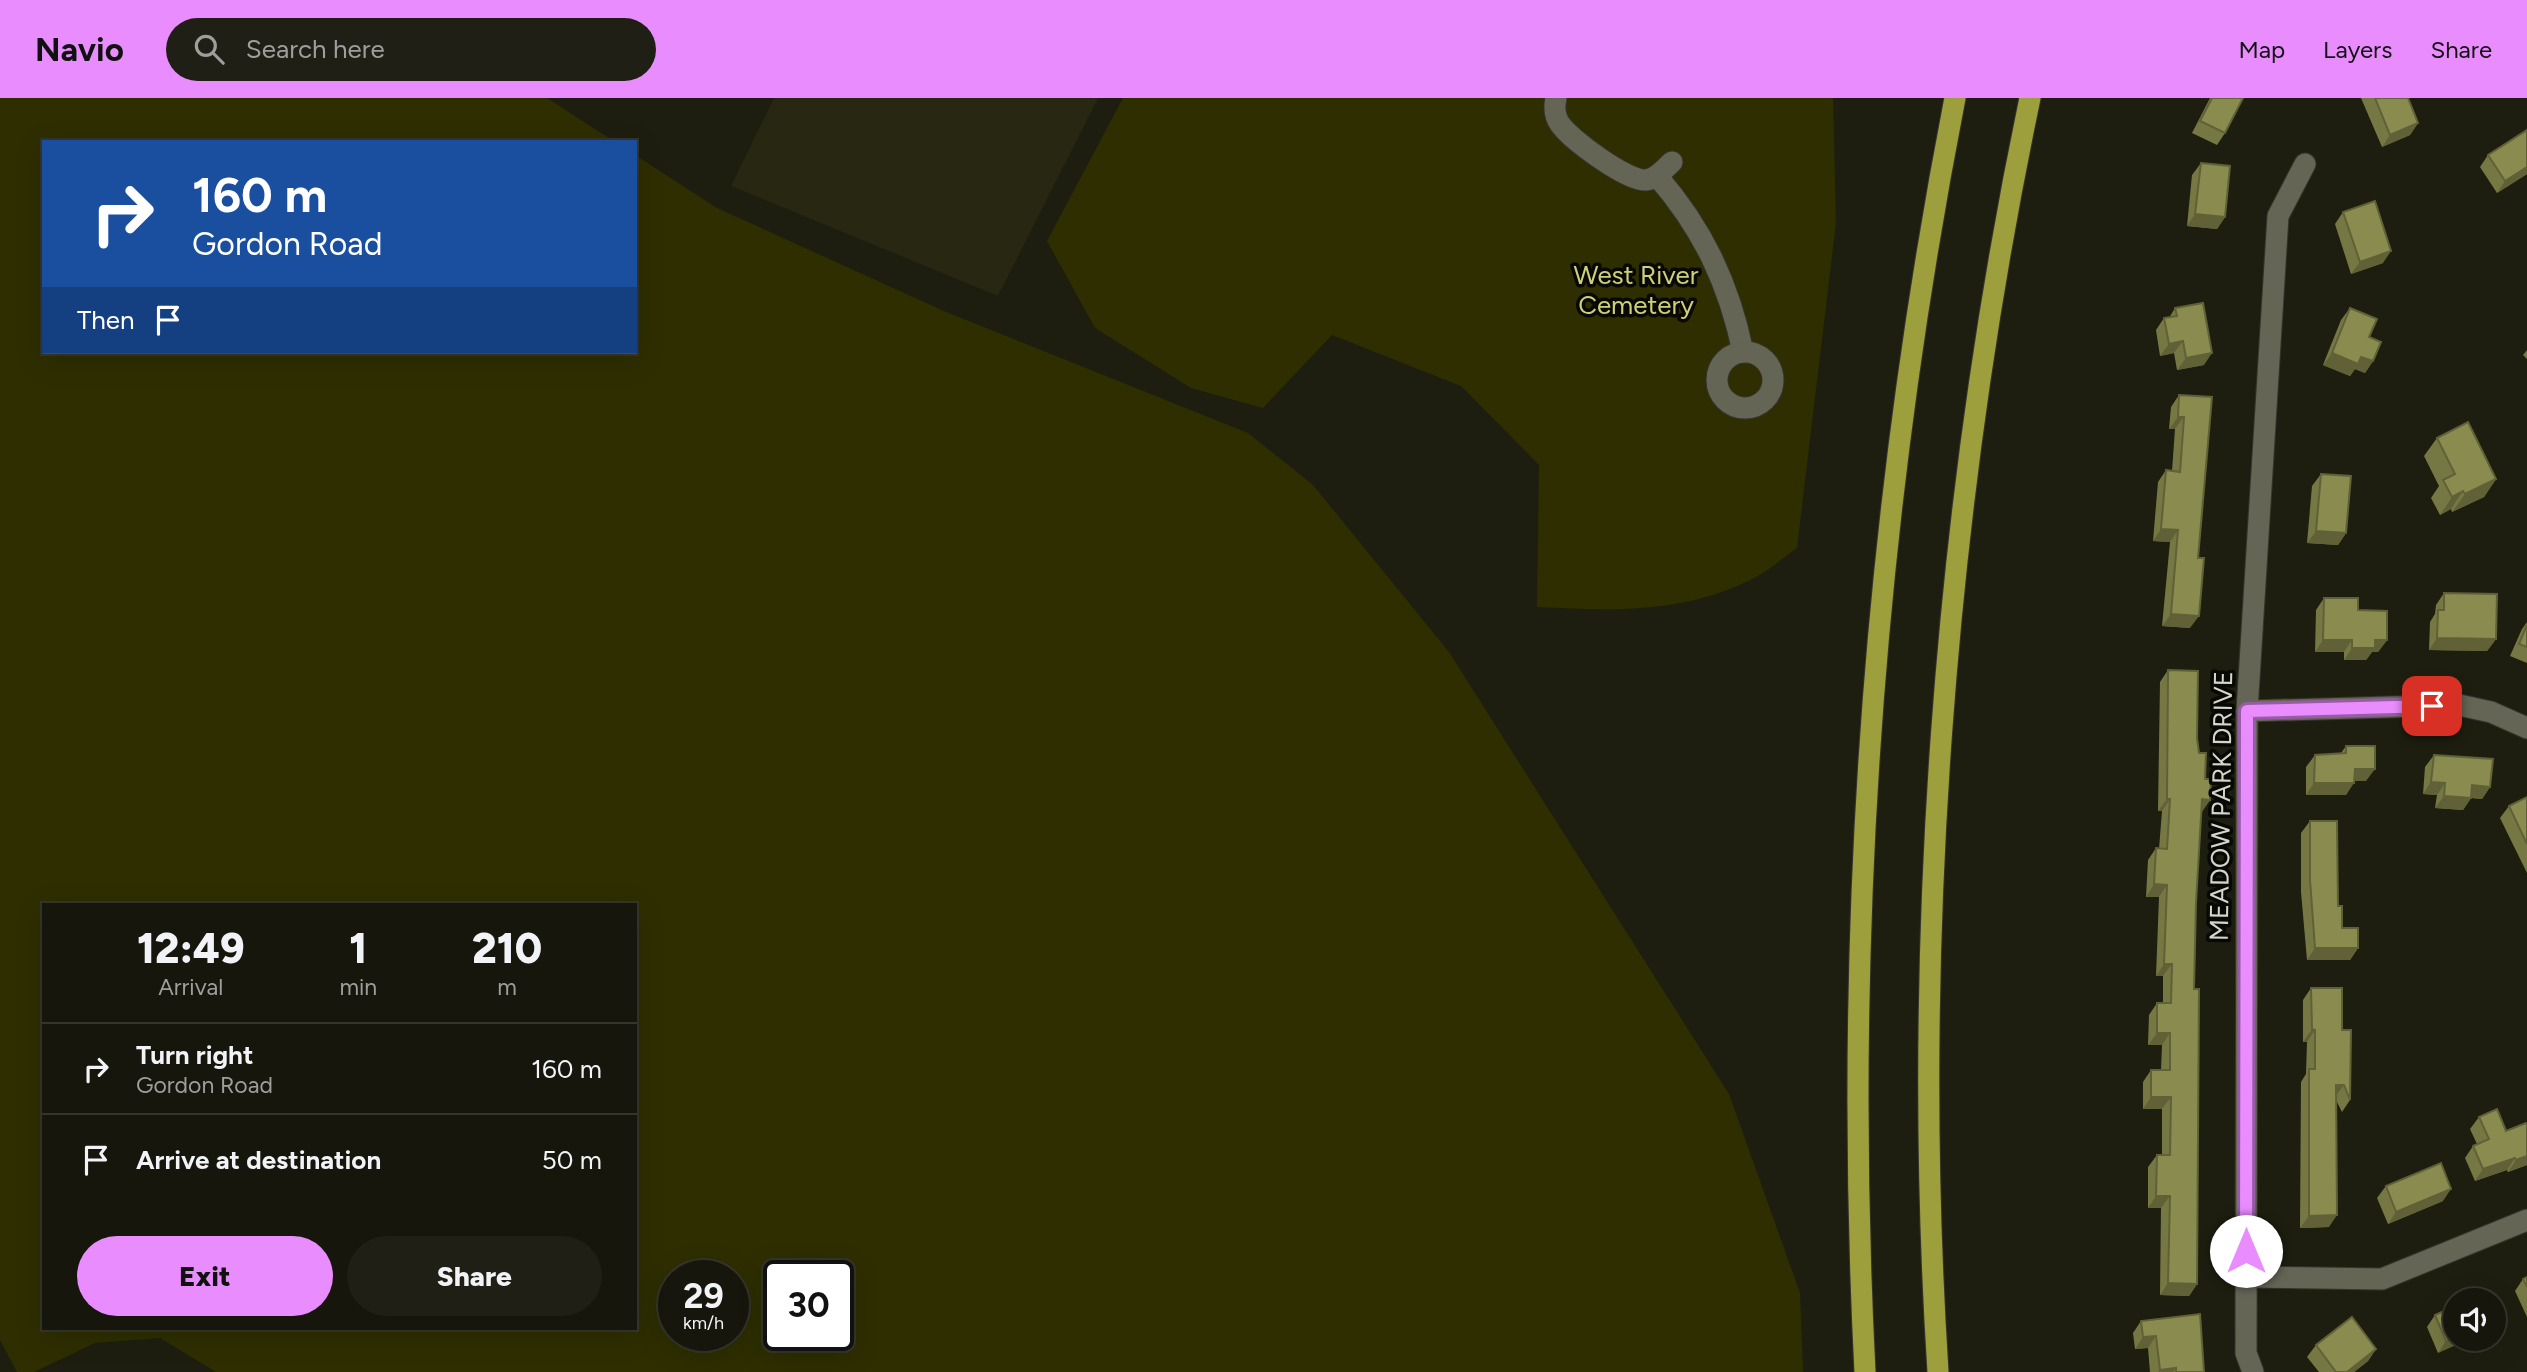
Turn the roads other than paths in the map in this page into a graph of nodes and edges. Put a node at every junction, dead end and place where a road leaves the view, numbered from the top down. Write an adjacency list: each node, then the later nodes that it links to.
1 (1955, 98): 10 (highway)
2 (2030, 98): 11 (highway)
3 (1548, 100): 5 (street)
4 (2305, 164): 6 (street, MEADOW PARK DRIVE)
5 (1743, 352)
6 (2247, 711): 7 (street); 9 (street, MEADOW PARK DRIVE)
7 (2527, 729)
8 (2527, 1220): 9 (street)
9 (2246, 1278): 12 (street, MEADOW PARK DRIVE)
10 (1865, 1372)
11 (1938, 1372)
12 (2253, 1372)

